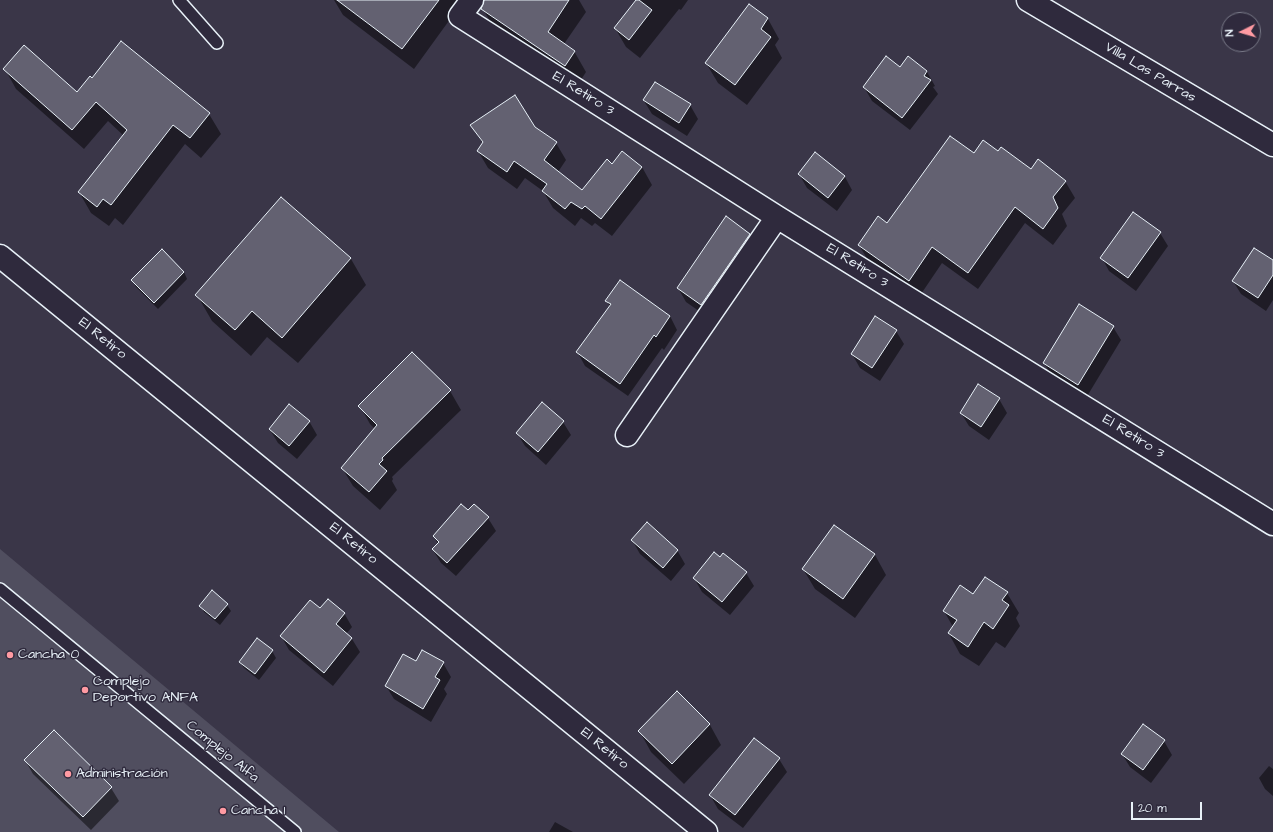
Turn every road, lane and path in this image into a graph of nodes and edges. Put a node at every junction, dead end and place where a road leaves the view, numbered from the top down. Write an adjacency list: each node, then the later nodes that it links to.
1 (179, 0): 4 (lane)
2 (472, 0): 6 (street, El Retiro 3)
3 (1028, 0): 5 (street, Villa Las Parras)
4 (217, 43)
5 (1273, 145)
6 (777, 217): 8 (street); 9 (street, El Retiro 3)
7 (0, 256): 12 (street, El Retiro)
8 (627, 435)
9 (1273, 524)
10 (0, 589): 11 (lane, Complejo Alfa)
11 (295, 832)
12 (706, 832)

